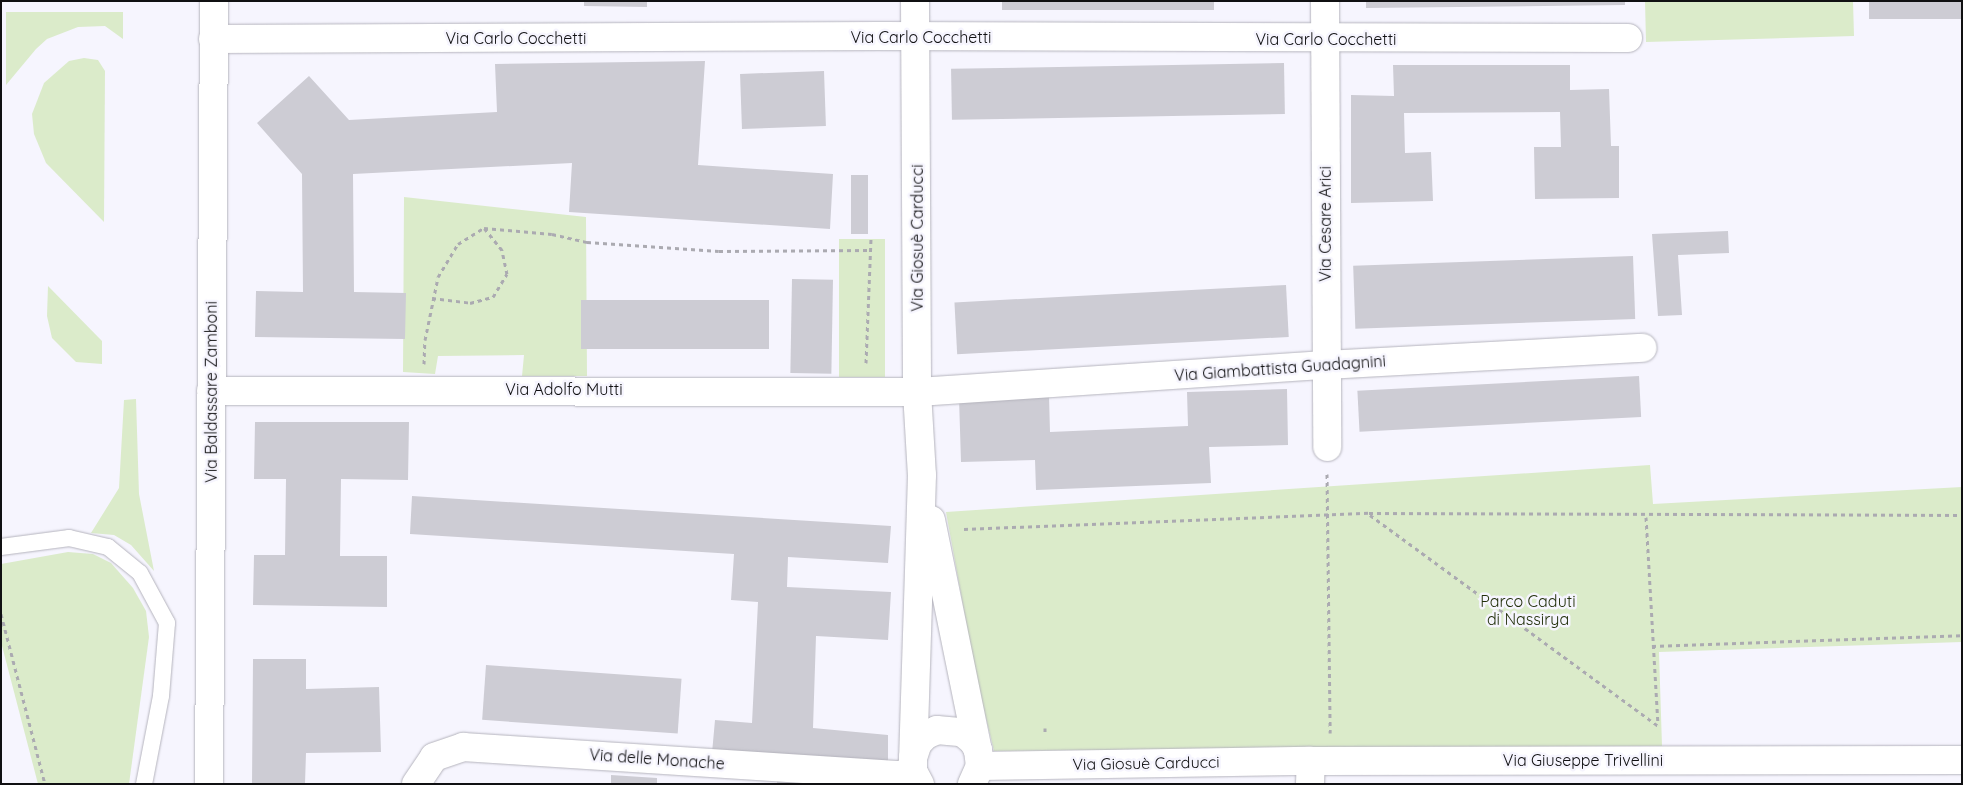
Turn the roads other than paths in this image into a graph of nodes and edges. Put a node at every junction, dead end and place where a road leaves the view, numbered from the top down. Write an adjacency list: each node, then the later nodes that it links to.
1 (214, 1): 6 (street, Via Baldassare Zamboni)
2 (915, 1): 4 (street, Via Giosuè Carducci)
3 (1325, 1): 7 (street, Via Cesare Arici)
4 (916, 36): 6 (street, Via Carlo Cocchetti); 7 (street, Via Carlo Cocchetti); 11 (street, Via Giosuè Carducci)
5 (1628, 38): 7 (street, Via Carlo Cocchetti)
6 (214, 39): 10 (street, Via Baldassare Zamboni)
7 (1325, 40): 9 (street, Via Cesare Arici)
8 (1643, 348): 9 (street, Via Giambattista Guadagnini)
9 (1326, 364): 11 (street, Via Giambattista Guadagnini); 12 (street, Via Cesare Arici)
10 (211, 391): 11 (street, Via Adolfo Mutti); 21 (street, Via Baldassare Zamboni)
11 (917, 392): 13 (street, Via Giosuè Carducci)
12 (1326, 446)
13 (922, 475): 16 (street, Via Giosuè Carducci); 19 (street, Via Giosuè Carducci)
14 (1, 546): 20 (lane)
15 (1962, 760): 18 (street, Via Giuseppe Trivellini)
16 (977, 767): 17 (street, Via Giosuè Carducci); 19 (street)
17 (1310, 772): 18 (street, Via Giuseppe Trivellini)
18 (1855, 772)
19 (917, 776): 22 (street, Via delle Monache)
20 (144, 784)
21 (209, 784)
22 (416, 784)

